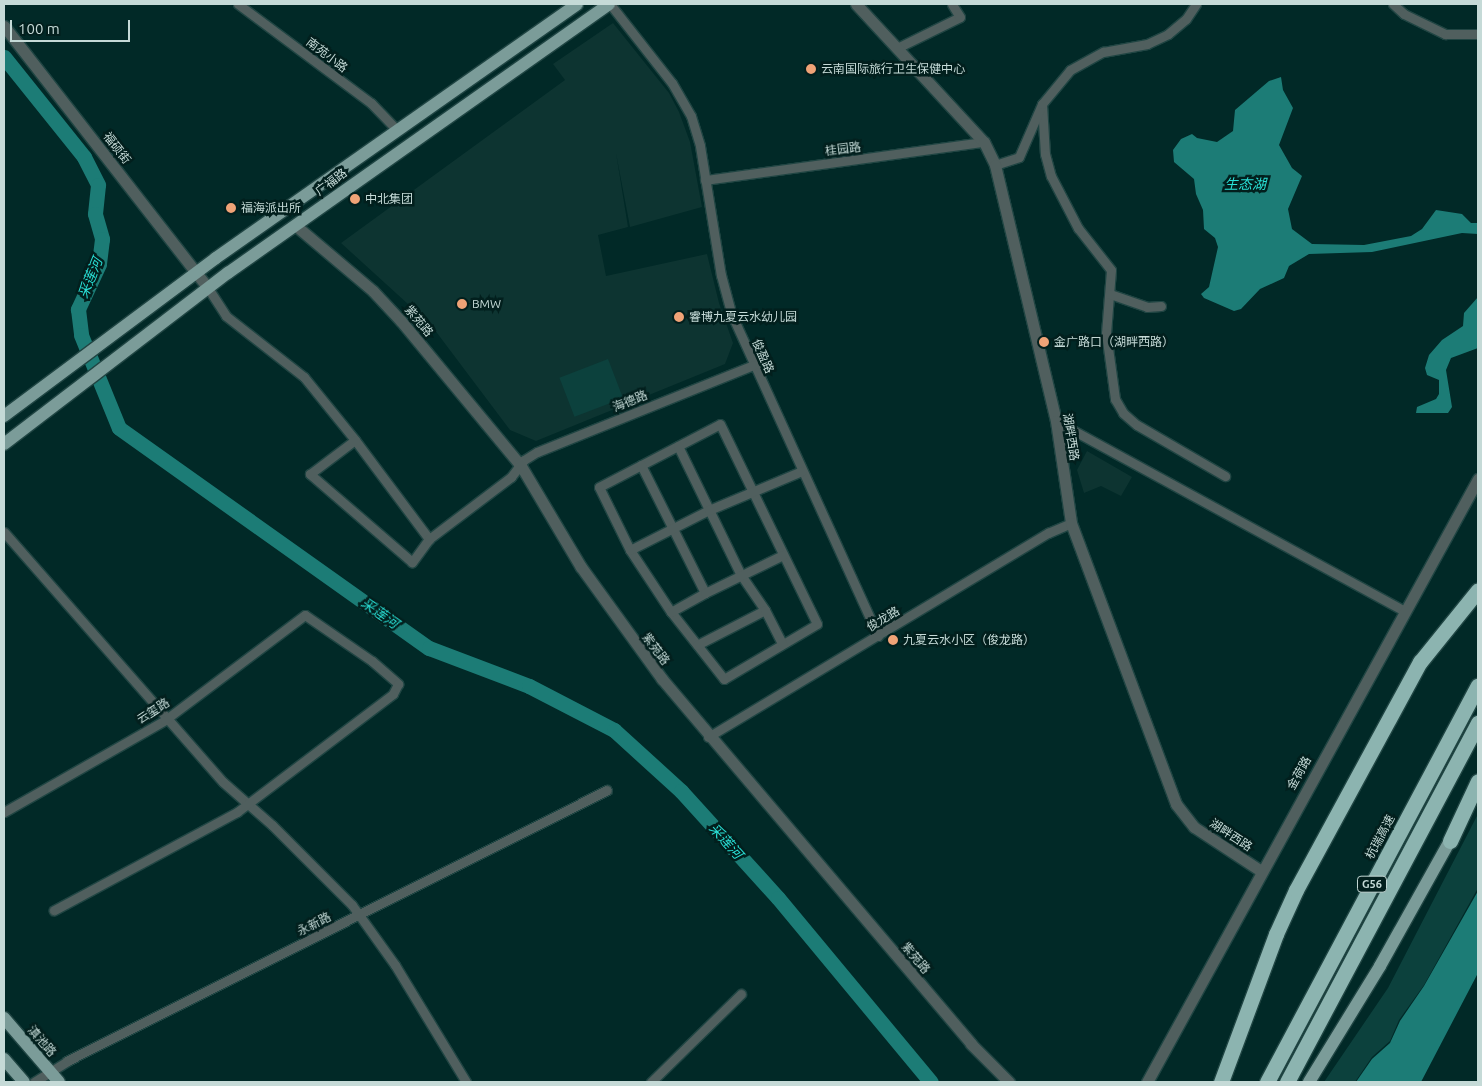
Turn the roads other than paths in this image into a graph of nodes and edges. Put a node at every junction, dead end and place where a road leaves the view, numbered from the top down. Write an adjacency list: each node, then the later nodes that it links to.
1 (238, 4): 12 (street, 南苑小路)
2 (577, 4): 12 (main road, 广福路)
3 (609, 4): 15 (street, 俊盈路); 16 (main road, 广福路)
4 (856, 4): 10 (street, 湖畔西路)
5 (952, 4): 10 (street)
6 (1196, 4): 11 (street)
7 (1393, 4): 9 (street)
8 (4, 26): 17 (street, 福硕街)
9 (1478, 34)
10 (897, 48): 13 (street, 湖畔西路)
11 (1042, 104): 14 (street); 19 (street)
12 (397, 130): 17 (main road, 广福路)
13 (984, 142): 14 (street, 湖畔西路); 15 (street, 桂园路)
14 (995, 165): 23 (street, 湖畔西路)
15 (705, 180): 21 (street, 俊盈路)
16 (295, 225): 18 (main road, 广福路); 28 (street, 紫苑路)
17 (198, 272): 18 (street, 福硕街); 22 (main road, 广福路)
18 (208, 288): 24 (street); 25 (main road, 广福路)
19 (1110, 294): 20 (street); 30 (street)
20 (1161, 306)
21 (753, 365): 28 (street, 海德路); 29 (street, 俊盈路)
22 (4, 416)
23 (1056, 421): 34 (street, 湖畔西路); 44 (street)
24 (355, 440): 37 (street); 37 (street, 海德路)
25 (4, 444)
26 (678, 446): 27 (street); 32 (street); 33 (street)
27 (641, 465): 35 (street); 38 (street)
28 (521, 466): 37 (street, 海德路); 52 (street, 紫苑路)
29 (802, 470): 32 (street); 46 (street, 俊盈路)
30 (1226, 476)
31 (1478, 479): 44 (street, 金荷路)
32 (751, 491): 33 (street); 39 (street)
33 (709, 510): 35 (street); 40 (street)
34 (1071, 523): 46 (street, 俊龙路); 58 (street, 湖畔西路)
35 (671, 528): 38 (street); 42 (street)
36 (4, 532): 50 (street)
37 (429, 539)
38 (630, 550): 45 (street)
39 (783, 555): 40 (street); 47 (street)
40 (742, 575): 42 (street); 43 (street)
41 (1478, 590): 72 (highway)
42 (705, 593): 45 (street)
43 (765, 610): 47 (street); 48 (street)
44 (1404, 611): 58 (street, 金荷路)
45 (671, 612): 48 (street)
46 (878, 636): 52 (street, 俊龙路)
47 (782, 644): 48 (street)
48 (697, 645)
49 (1478, 686): 73 (highway, 杭瑞高速 / G56)
50 (165, 720): 55 (street); 55 (street, 云玺路); 56 (street, 云玺路)
51 (1478, 724): 74 (highway, G56)
52 (708, 737): 70 (street, 紫苑路)
53 (1478, 781): 57 (highway)
54 (607, 790): 60 (street, 永新路)
55 (246, 805): 59 (street); 60 (street)
56 (4, 812)
57 (1450, 841): 75 (main road)
58 (1261, 871): 71 (street, 金荷路)
59 (54, 910)
60 (360, 915): 64 (street, 永新路); 68 (street)
61 (741, 994): 69 (street)
62 (4, 1018): 64 (main road, 滇池路)
63 (4, 1059): 65 (main road)
64 (49, 1070): 66 (street, 永新路); 67 (main road, 滇池路)
65 (24, 1082)
66 (34, 1082)
67 (59, 1082)
68 (466, 1082)
69 (651, 1082)
70 (1009, 1082)
71 (1147, 1082)
72 (1221, 1082)
73 (1267, 1082)
74 (1287, 1082)
75 (1308, 1082)

